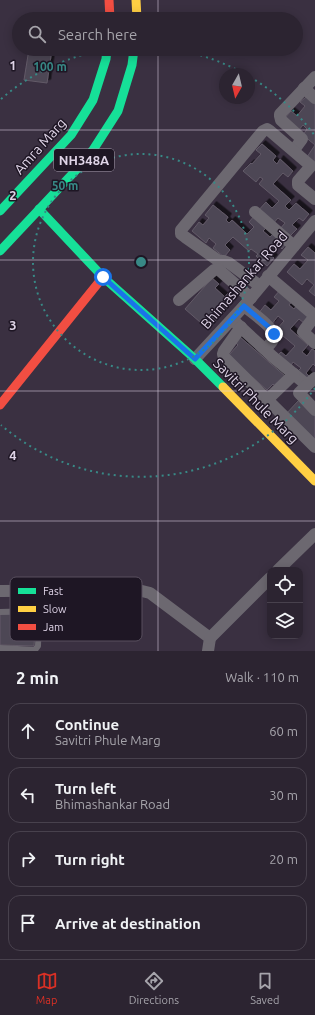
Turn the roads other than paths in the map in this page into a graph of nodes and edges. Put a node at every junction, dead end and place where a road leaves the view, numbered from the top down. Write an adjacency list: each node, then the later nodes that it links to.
1 (109, 0): 3 (main road)
2 (136, 0): 4 (main road)
3 (110, 12)
4 (137, 12)
5 (106, 56): 12 (main road, Amra Marg / NH348A)
6 (133, 56): 15 (main road, NH348A)
7 (315, 77): 8 (street)
8 (304, 88): 9 (street); 10 (street)
9 (315, 98)
10 (294, 150): 11 (street); 23 (street)
11 (313, 167): 14 (street)
12 (20, 189): 13 (main road); 16 (main road, Amra Marg / NH348A)
13 (7, 192)
14 (315, 199)
15 (39, 209): 20 (main road, NH348A); 22 (main road, Savitri Phule Marg)
16 (0, 211)
17 (255, 212): 19 (street)
18 (315, 221): 19 (street, Bhimashankar Road)
19 (294, 246): 21 (street, Bhimashankar Road)
20 (0, 251)
21 (268, 276): 23 (street, Bhimashankar Road); 26 (street)
22 (103, 277): 30 (main road, Savitri Phule Marg); 34 (main road)
23 (260, 286): 25 (street, Bhimashankar Road)
24 (179, 300): 25 (street)
25 (247, 302): 27 (street, Bhimashankar Road); 29 (street)
26 (315, 316): 28 (street)
27 (237, 323): 29 (street); 30 (street, Bhimashankar Road); 33 (street)
28 (315, 343)
29 (265, 349): 31 (street)
30 (195, 359): 37 (main road, Savitri Phule Marg)
31 (294, 374): 32 (street); 33 (street)
32 (311, 381): 35 (street)
33 (267, 400): 36 (street)
34 (0, 405)
35 (315, 410)
36 (315, 447)
37 (315, 481)
38 (315, 534): 39 (street)
39 (281, 567)
40 (267, 581): 44 (street)
41 (10, 590): 42 (street)
42 (0, 591)
43 (142, 591): 44 (street)
44 (210, 638): 47 (street)
45 (38, 641): 46 (lane)
46 (0, 648)
47 (208, 651)

